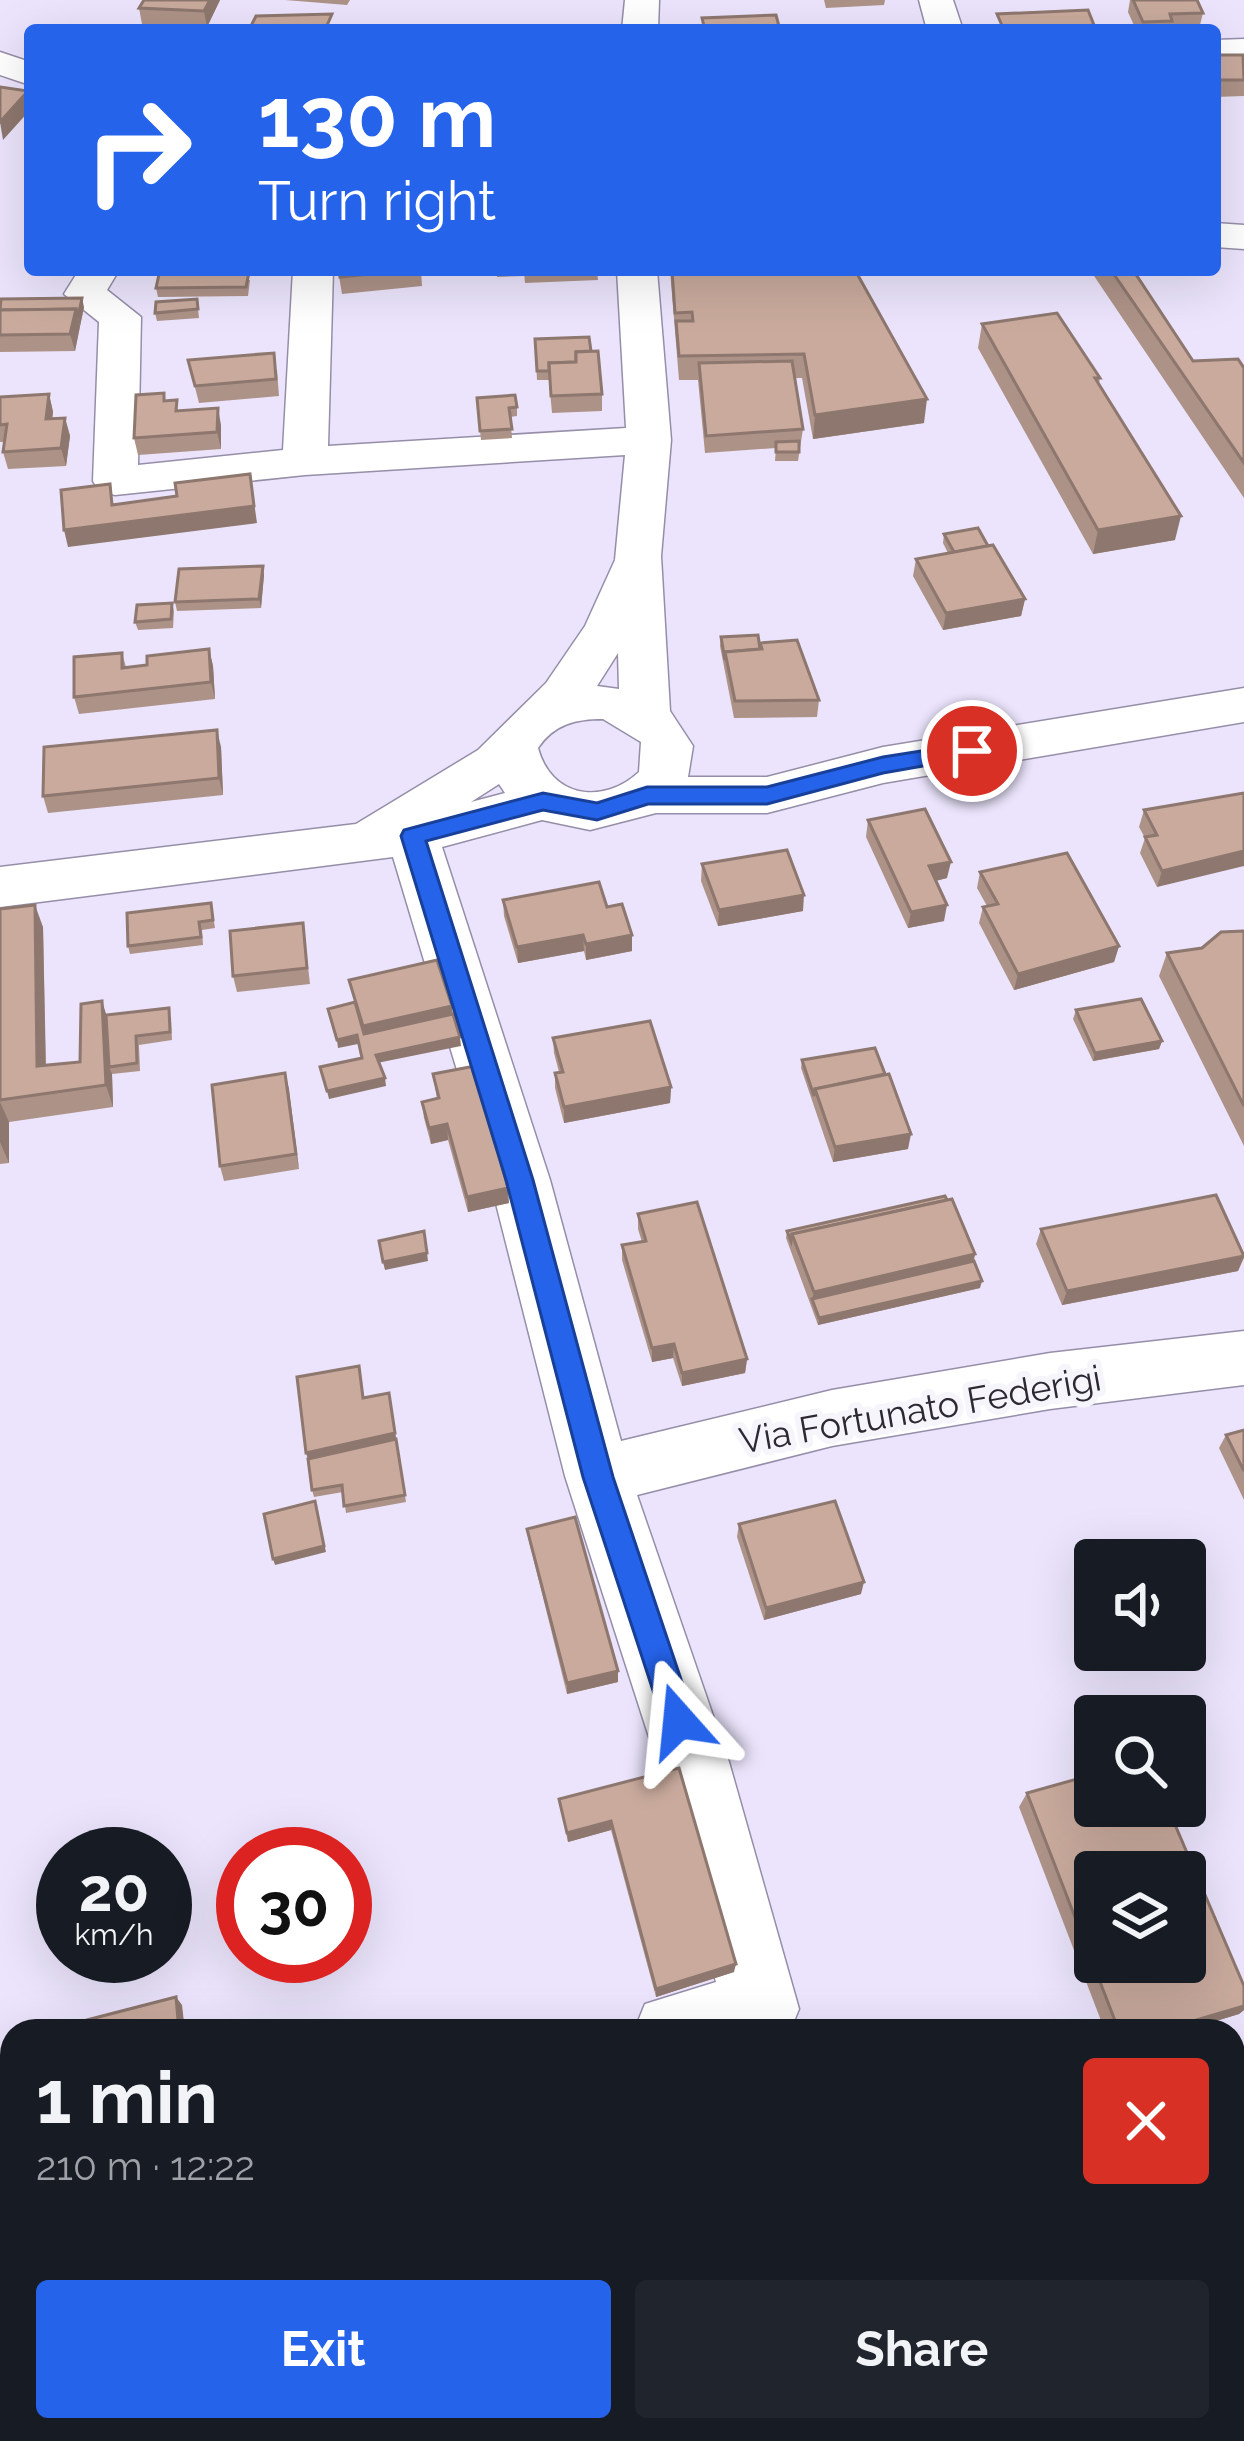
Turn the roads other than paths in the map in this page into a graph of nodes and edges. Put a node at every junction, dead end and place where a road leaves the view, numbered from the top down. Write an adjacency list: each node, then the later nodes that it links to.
1 (94, 276): 5 (street)
2 (313, 276): 5 (street)
3 (637, 276): 4 (street)
4 (649, 440): 5 (street); 6 (street)
5 (305, 460)
6 (638, 556): 8 (street); 9 (street)
7 (1244, 705): 9 (street)
8 (530, 729): 9 (street); 10 (street); 11 (street)
9 (654, 755): 10 (street)
10 (543, 801): 11 (street)
11 (390, 839): 12 (street); 14 (street)
12 (0, 887)
13 (1244, 1358): 14 (street, Via Fortunato Federigi)
14 (598, 1477): 15 (street)
15 (721, 2019)

